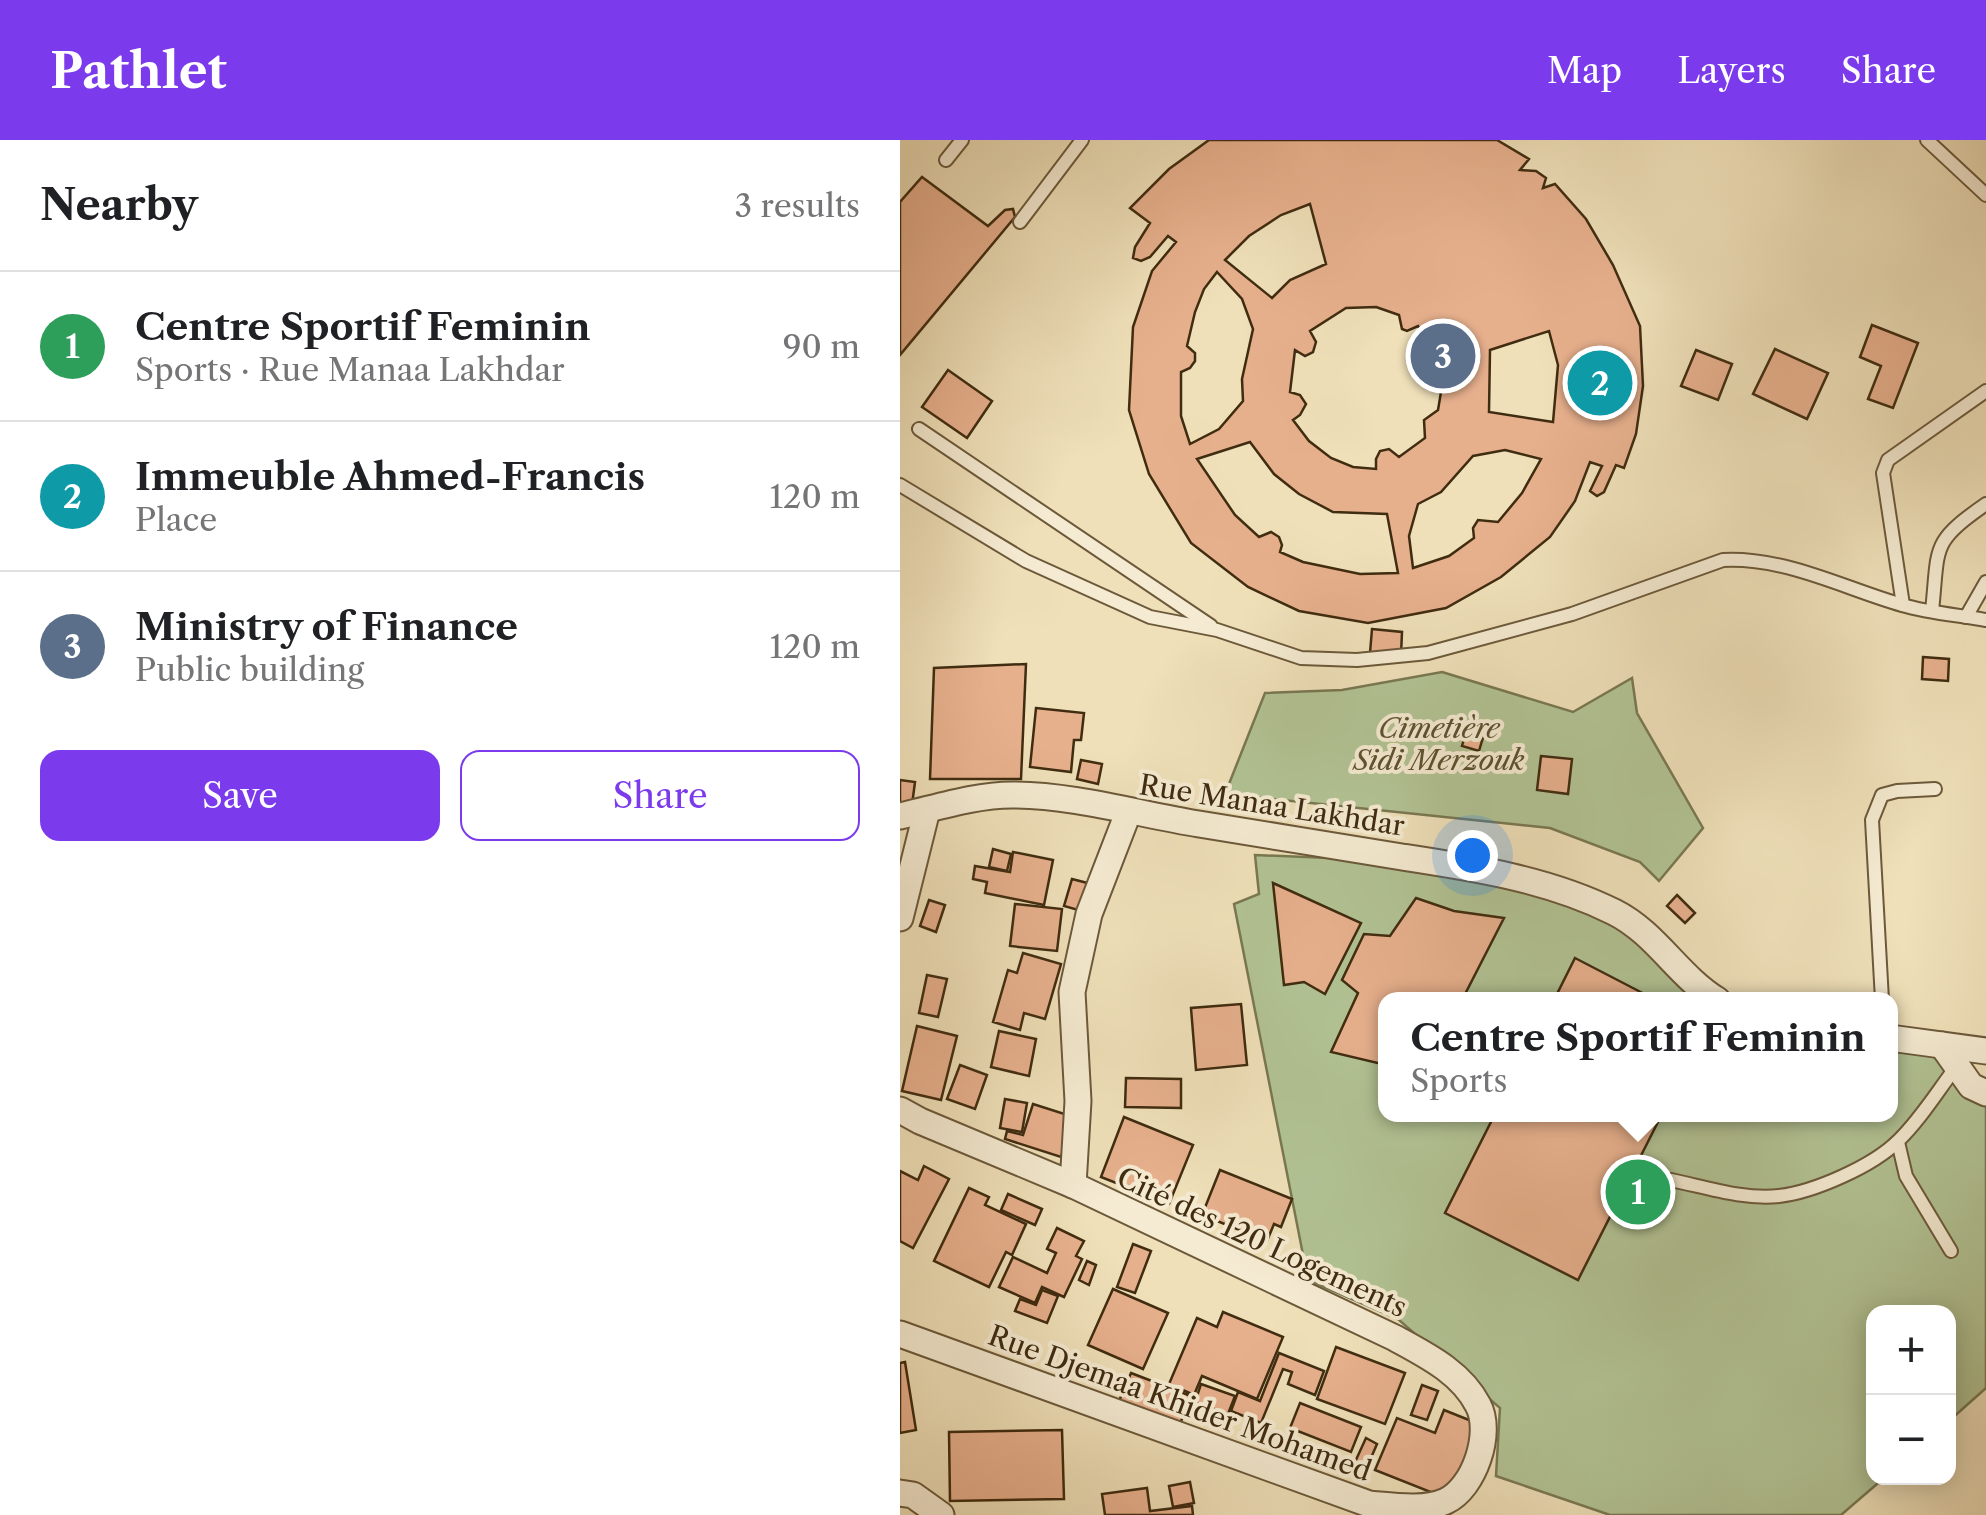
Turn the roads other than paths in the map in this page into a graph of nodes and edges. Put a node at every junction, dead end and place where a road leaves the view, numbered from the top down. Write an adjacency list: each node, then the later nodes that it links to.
1 (962, 140): 4 (lane)
2 (1081, 140): 6 (lane)
3 (1927, 140): 5 (lane)
4 (946, 160)
5 (1986, 194)
6 (1020, 222)
7 (1986, 391): 12 (lane)
8 (919, 429): 16 (lane)
9 (900, 486): 16 (lane)
10 (1986, 504): 13 (lane)
11 (1986, 582): 14 (lane)
12 (1903, 605): 13 (lane); 16 (lane)
13 (1932, 611): 14 (lane)
14 (1966, 617): 15 (lane)
15 (1986, 620)
16 (1217, 630)
17 (1934, 789): 23 (lane)
18 (927, 810): 19 (street, Rue Manaa Lakhdar); 20 (street, Rue Manaa Lakhdar); 21 (street)
19 (1128, 813): 22 (street, Rue Manaa Lakhdar); 31 (street)
20 (900, 816)
21 (900, 918)
22 (1705, 992)
23 (1882, 992)
24 (1898, 1040): 26 (street)
25 (1986, 1051): 26 (street)
26 (1949, 1056): 27 (street); 29 (lane)
27 (1986, 1093)
28 (900, 1110): 31 (street, Cité des 120 Logements)
29 (1898, 1142): 30 (lane); 32 (lane)
30 (1671, 1180)
31 (1073, 1185): 35 (street, Cité des 120 Logements)
32 (1951, 1251)
33 (900, 1334): 35 (street, Rue Djemaa Khider Mohamed)
34 (900, 1493): 36 (street)
35 (1443, 1502)
36 (942, 1515)

